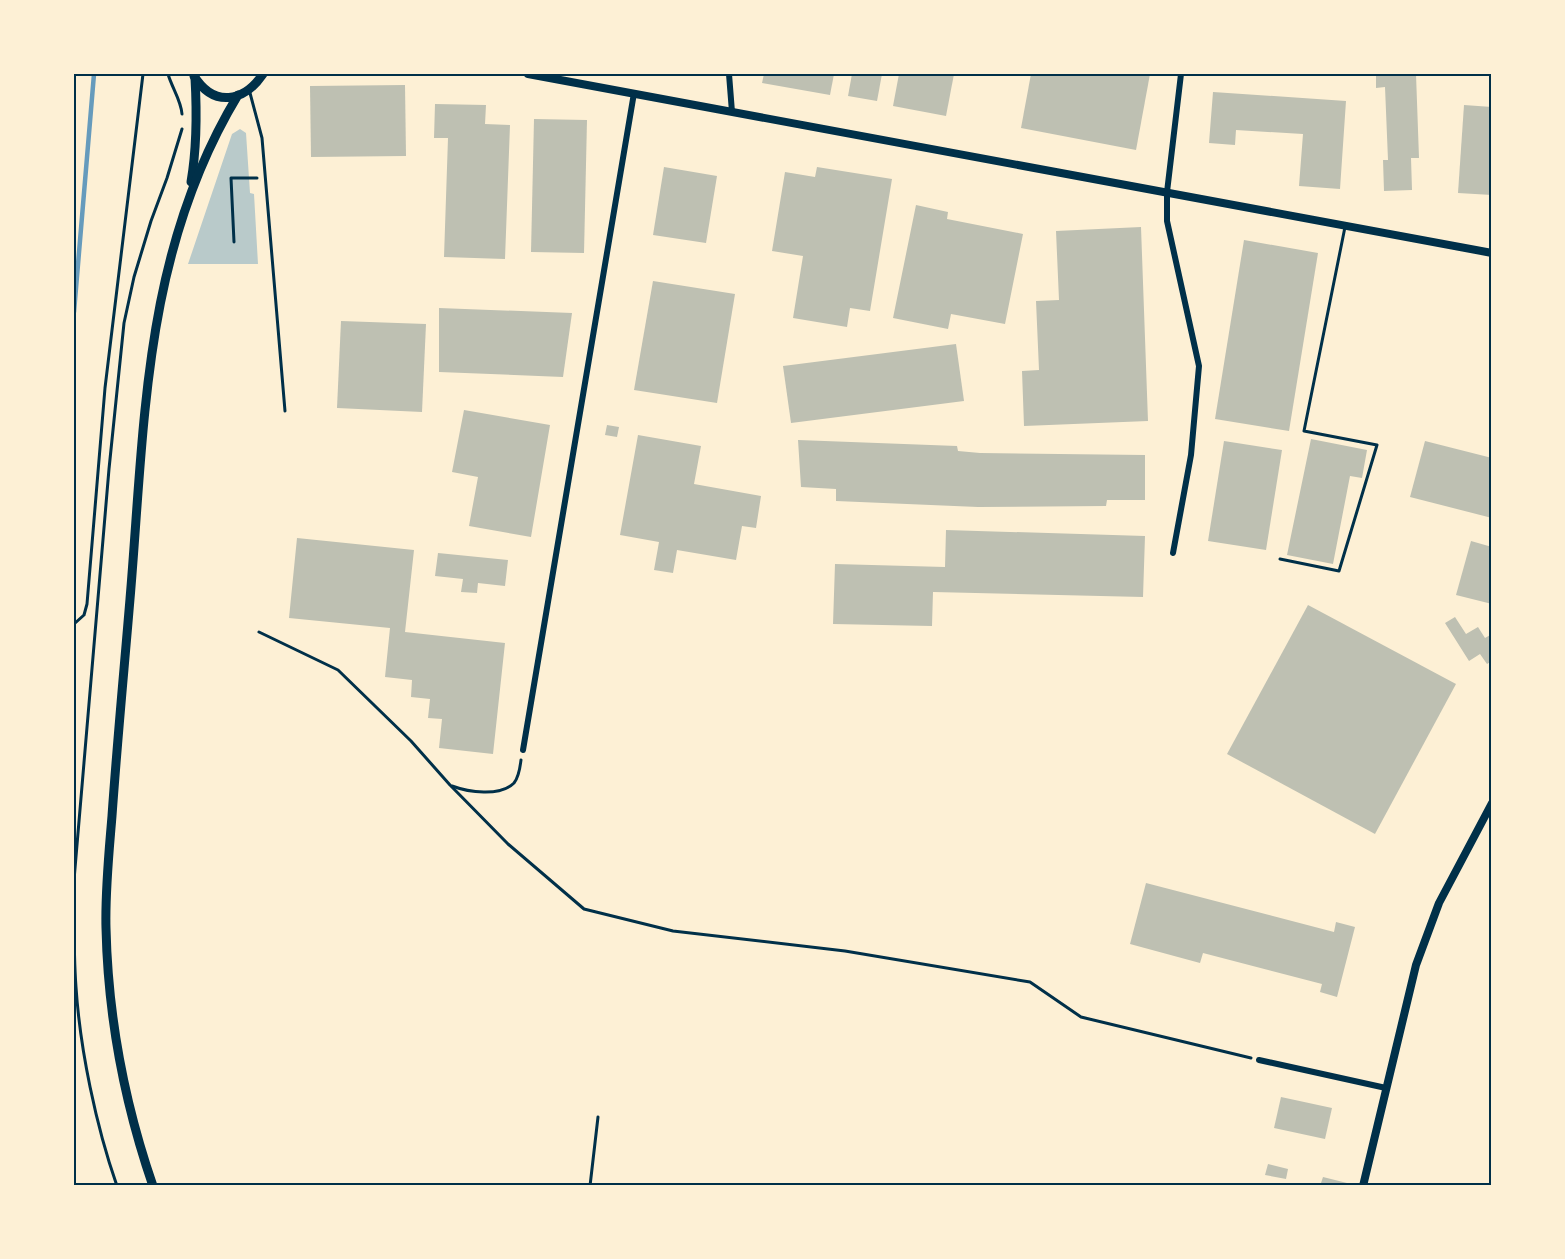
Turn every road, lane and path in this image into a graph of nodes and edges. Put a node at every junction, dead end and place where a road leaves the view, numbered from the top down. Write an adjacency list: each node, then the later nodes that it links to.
1 (143, 74): 21 (path)
2 (168, 74): 26 (path)
3 (263, 74): 8 (main road)
4 (528, 74): 9 (street)
5 (729, 74): 11 (street)
6 (1181, 74): 13 (street)
7 (194, 76): 10 (main road); 14 (main road)
8 (249, 91): 10 (main road); 12 (lane)
9 (634, 93): 11 (street); 23 (street)
10 (238, 95): 14 (main road)
11 (732, 112): 13 (street)
12 (265, 178): 16 (path); 18 (lane)
13 (1167, 192): 15 (street); 19 (street)
14 (189, 196): 32 (main road)
15 (1345, 225): 17 (street); 20 (lane)
16 (234, 242)
17 (1491, 253)
18 (285, 411)
19 (1173, 553)
20 (1280, 559)
21 (74, 624)
22 (259, 632): 24 (path)
23 (523, 750): 24 (path)
24 (450, 785): 28 (path)
25 (1491, 803): 29 (street)
26 (74, 880)
27 (74, 908): 31 (path)
28 (1259, 1060): 29 (street)
29 (1386, 1088): 34 (street)
30 (598, 1117): 33 (path)
31 (117, 1185)
32 (153, 1185)
33 (590, 1185)
34 (1363, 1185)

